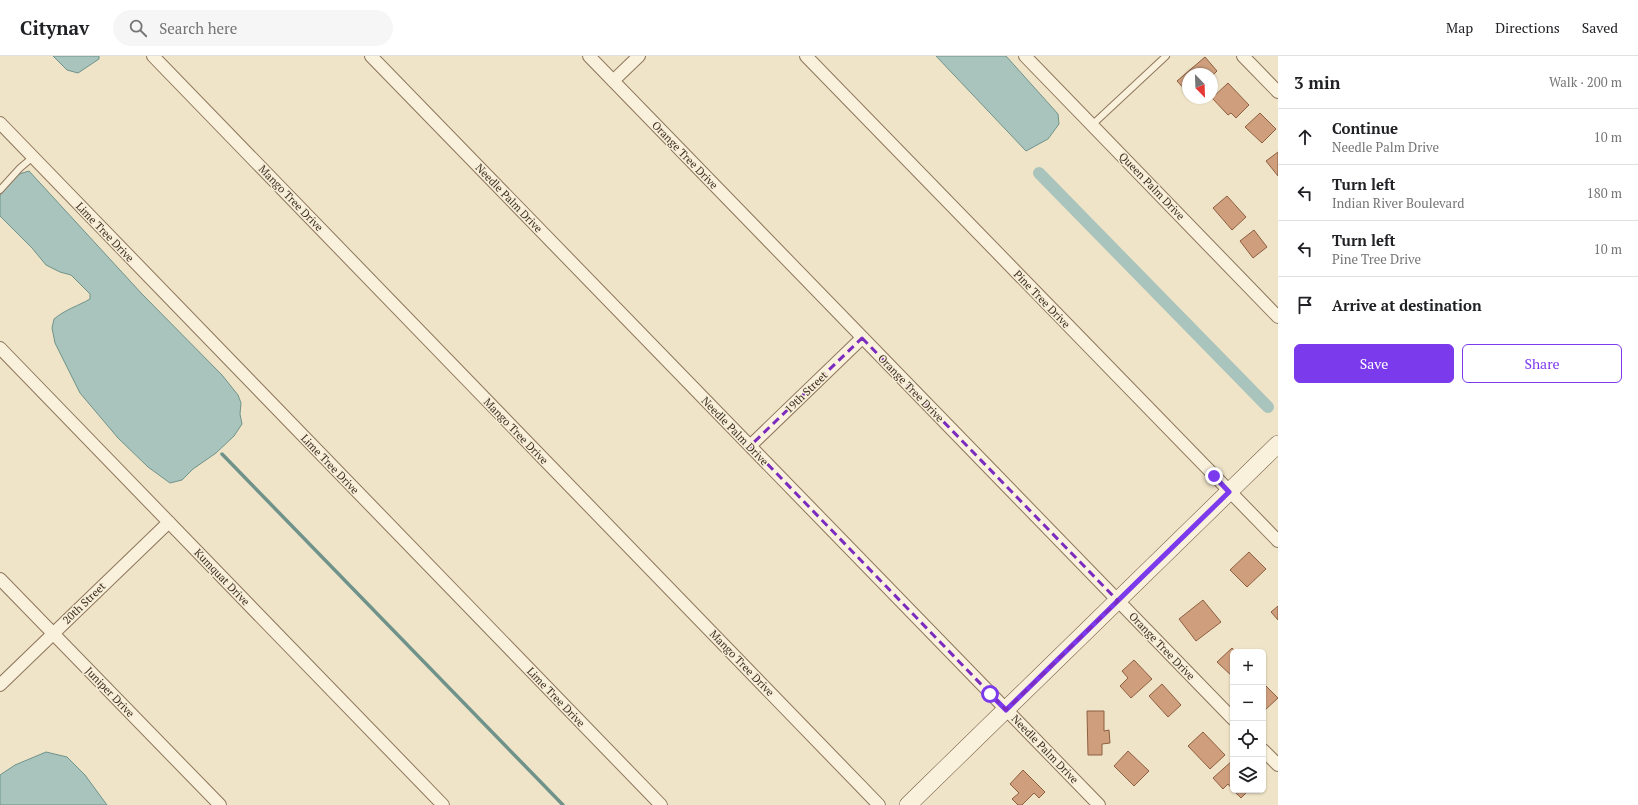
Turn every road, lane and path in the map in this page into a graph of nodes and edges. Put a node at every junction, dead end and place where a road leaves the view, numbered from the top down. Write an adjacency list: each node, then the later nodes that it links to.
1 (153, 56): 34 (street, Mango Tree Drive)
2 (372, 56): 19 (street, Needle Palm Drive)
3 (589, 56): 9 (street, Orange Tree Drive)
4 (639, 56): 9 (street)
5 (806, 56): 20 (street, Pine Tree Drive)
6 (1025, 56): 12 (street, Queen Palm Drive)
7 (1166, 56): 12 (lane)
8 (1243, 56): 10 (street)
9 (613, 81): 16 (street, Orange Tree Drive)
10 (1278, 92)
11 (0, 124): 13 (street, Lime Tree Drive)
12 (1092, 125): 15 (street, Queen Palm Drive)
13 (33, 157): 14 (lane); 33 (street, Lime Tree Drive)
14 (0, 190)
15 (1278, 317)
16 (862, 338): 19 (street, 19th Street); 24 (street, Orange Tree Drive)
17 (0, 348): 21 (street, Kumquat Drive)
18 (1278, 444): 20 (main road)
19 (750, 446): 27 (street, Needle Palm Drive)
20 (1229, 492): 22 (street, Pine Tree Drive); 24 (main road)
21 (169, 522): 25 (street, 20th Street); 32 (street, Kumquat Drive)
22 (1278, 541)
23 (0, 579): 25 (street, Juniper Drive)
24 (1118, 601): 27 (main road); 28 (street, Orange Tree Drive)
25 (53, 633): 26 (street, 20th Street); 31 (street, Juniper Drive)
26 (0, 685)
27 (1006, 710): 35 (main road); 36 (street, Needle Palm Drive)
28 (1230, 716)
29 (1266, 753): 30 (street)
30 (1278, 765)
31 (220, 805)
32 (443, 805)
33 (661, 805)
34 (879, 805)
35 (908, 805)
36 (1099, 805)

